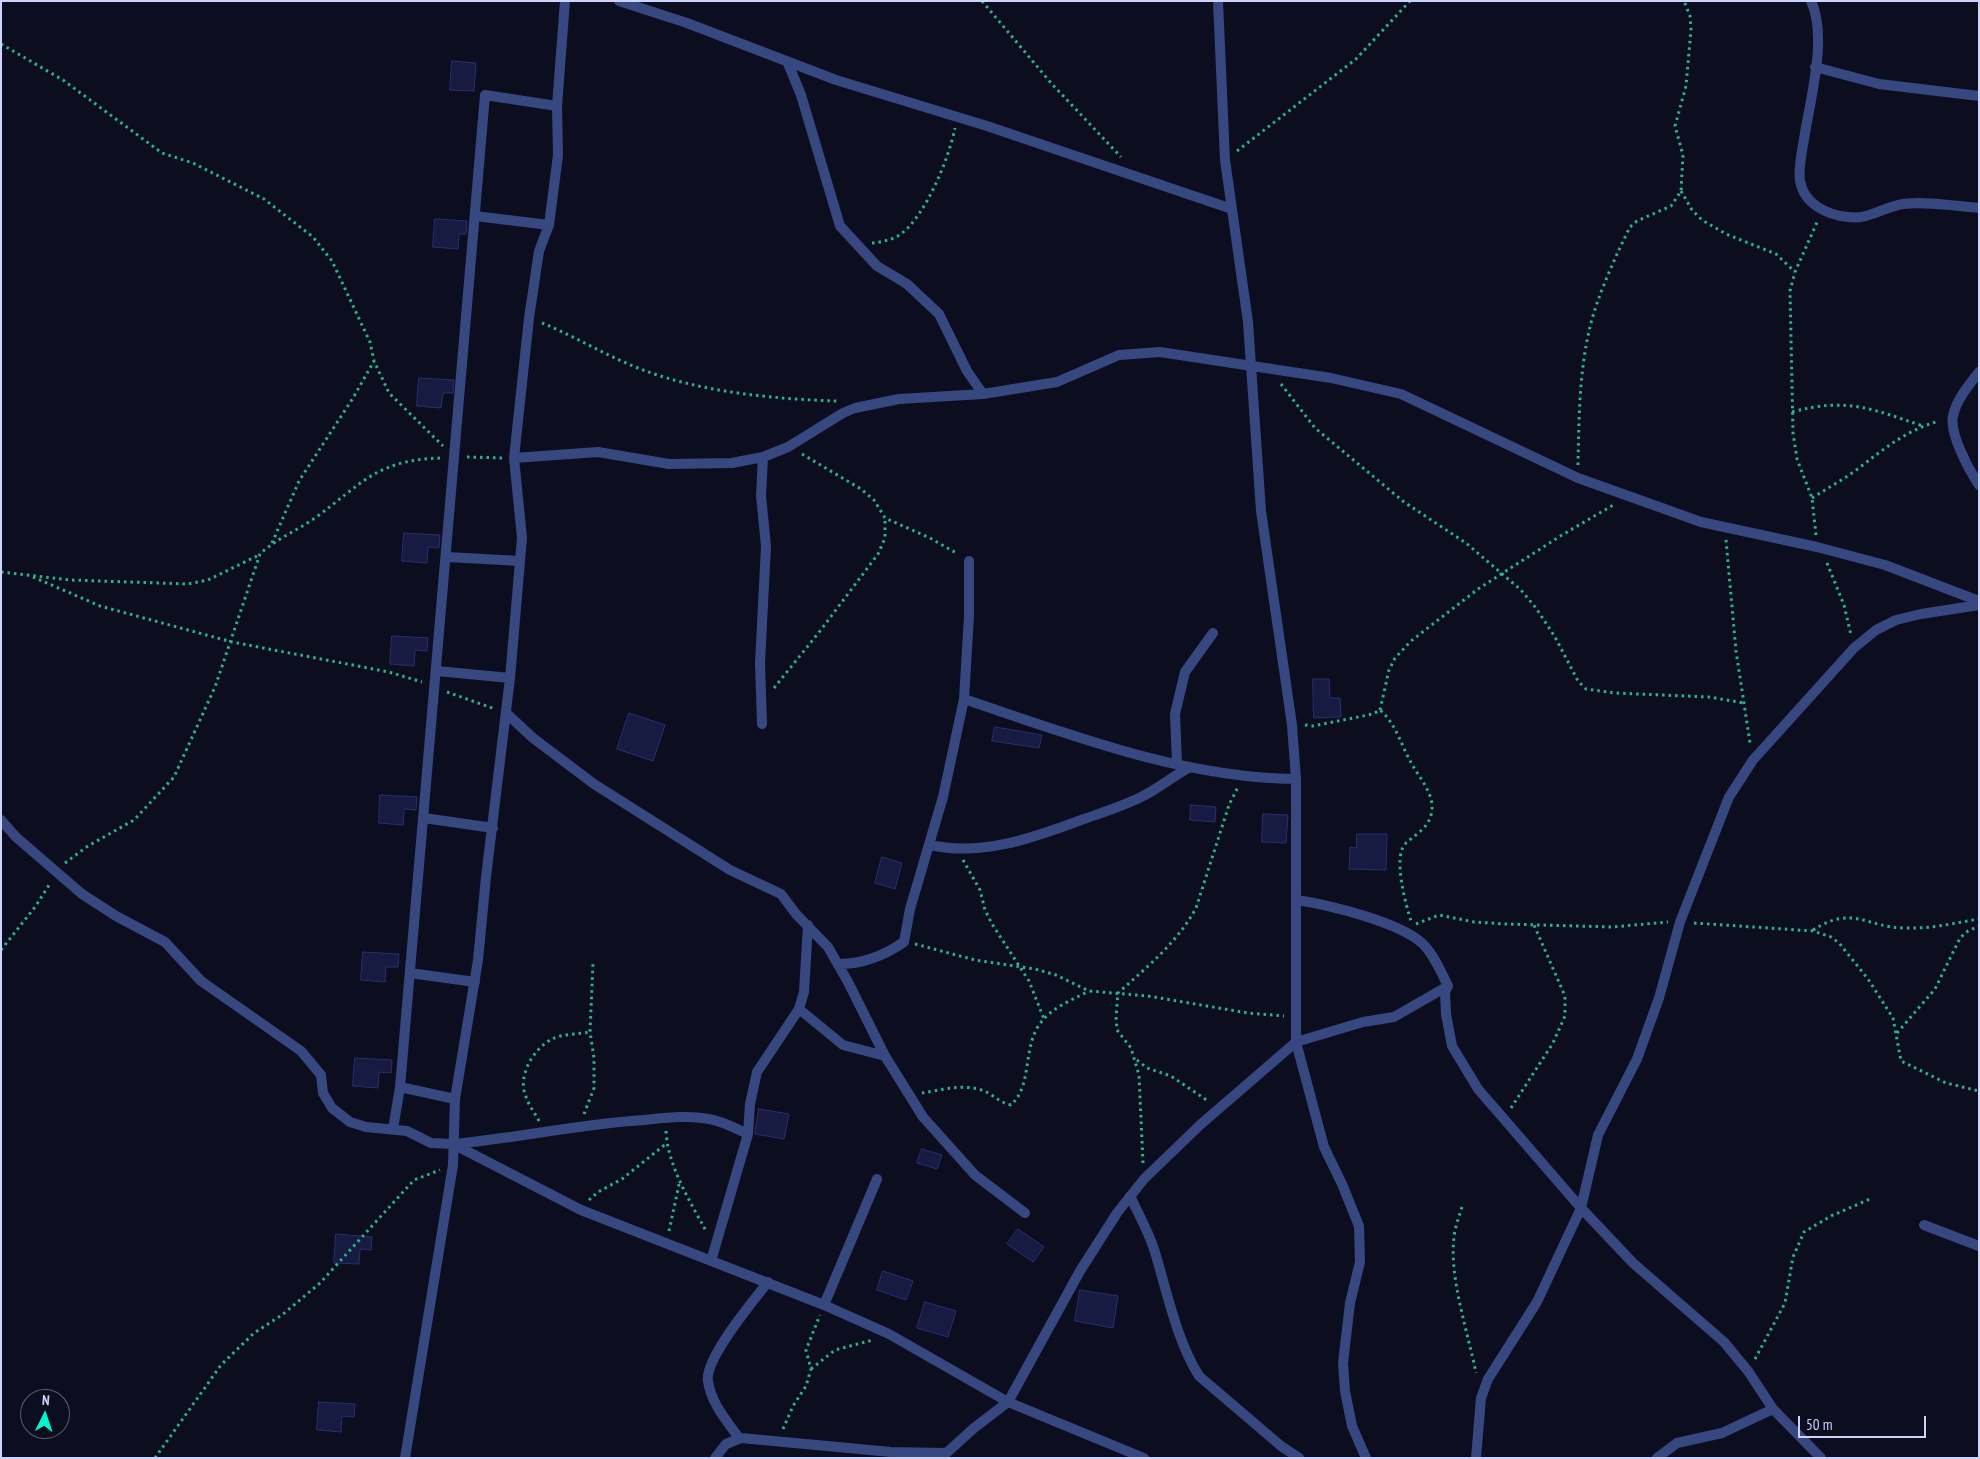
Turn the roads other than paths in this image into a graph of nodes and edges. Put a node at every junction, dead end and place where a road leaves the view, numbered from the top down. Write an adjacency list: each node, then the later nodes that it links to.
1 (565, 1): 8 (street)
2 (619, 1): 5 (street)
3 (1218, 1): 10 (street)
4 (1811, 1): 6 (street)
5 (787, 61): 10 (street); 15 (street)
6 (1815, 67): 7 (street); 9 (street)
7 (1979, 96)
8 (558, 106): 11 (street); 12 (street)
9 (1979, 208)
10 (1232, 209): 13 (street)
11 (475, 216): 12 (street); 19 (street)
12 (549, 225): 17 (street)
13 (1251, 366): 15 (street); 22 (street); 32 (street)
14 (1979, 372): 18 (street)
15 (983, 394): 16 (street)
16 (763, 457): 17 (street); 29 (street)
17 (514, 458): 20 (street)
18 (1979, 485)
19 (447, 557): 20 (street); 25 (street)
20 (520, 561): 26 (street)
21 (969, 561): 27 (street)
22 (1979, 601)
23 (1979, 605): 53 (street)
24 (1213, 633): 30 (street)
25 (437, 671): 26 (street); 33 (street)
26 (510, 678): 28 (street)
27 (964, 699): 30 (street); 36 (street)
28 (506, 712): 35 (street); 38 (street)
29 (762, 724)
30 (1177, 763): 31 (street)
31 (1190, 767): 32 (street); 36 (street)
32 (1296, 779): 37 (street)
33 (424, 818): 35 (street); 40 (street)
34 (1, 820): 48 (street)
35 (493, 828): 41 (street)
36 (930, 845): 39 (street)
37 (1297, 900): 42 (street); 44 (street)
38 (808, 925): 39 (street); 43 (street)
39 (839, 964): 45 (street)
40 (410, 973): 41 (street); 46 (street)
41 (475, 982): 47 (street)
42 (1448, 986): 44 (street); 53 (street)
43 (799, 1009): 45 (street); 49 (street)
44 (1296, 1042): 52 (street); 68 (street)
45 (884, 1056): 54 (street)
46 (400, 1087): 47 (street); 48 (street)
47 (455, 1099): 50 (street)
48 (393, 1129): 50 (street)
49 (748, 1134): 50 (street); 57 (street)
50 (453, 1144): 57 (street); 64 (street)
51 (877, 1179): 59 (street)
52 (1130, 1196): 60 (street); 67 (street)
53 (1581, 1208): 61 (street); 69 (street)
54 (1025, 1213)
55 (1924, 1225): 56 (street)
56 (1979, 1246)
57 (711, 1261): 58 (street)
58 (768, 1282): 59 (street); 62 (street)
59 (824, 1305): 60 (street)
60 (1008, 1402): 63 (street); 66 (street)
61 (1773, 1409): 70 (street); 71 (street)
62 (739, 1438): 63 (street); 65 (street)
63 (943, 1455)
64 (405, 1458)
65 (715, 1458)
66 (1144, 1458)
67 (1300, 1458)
68 (1366, 1458)
69 (1476, 1458)
70 (1657, 1458)
71 (1821, 1458)

